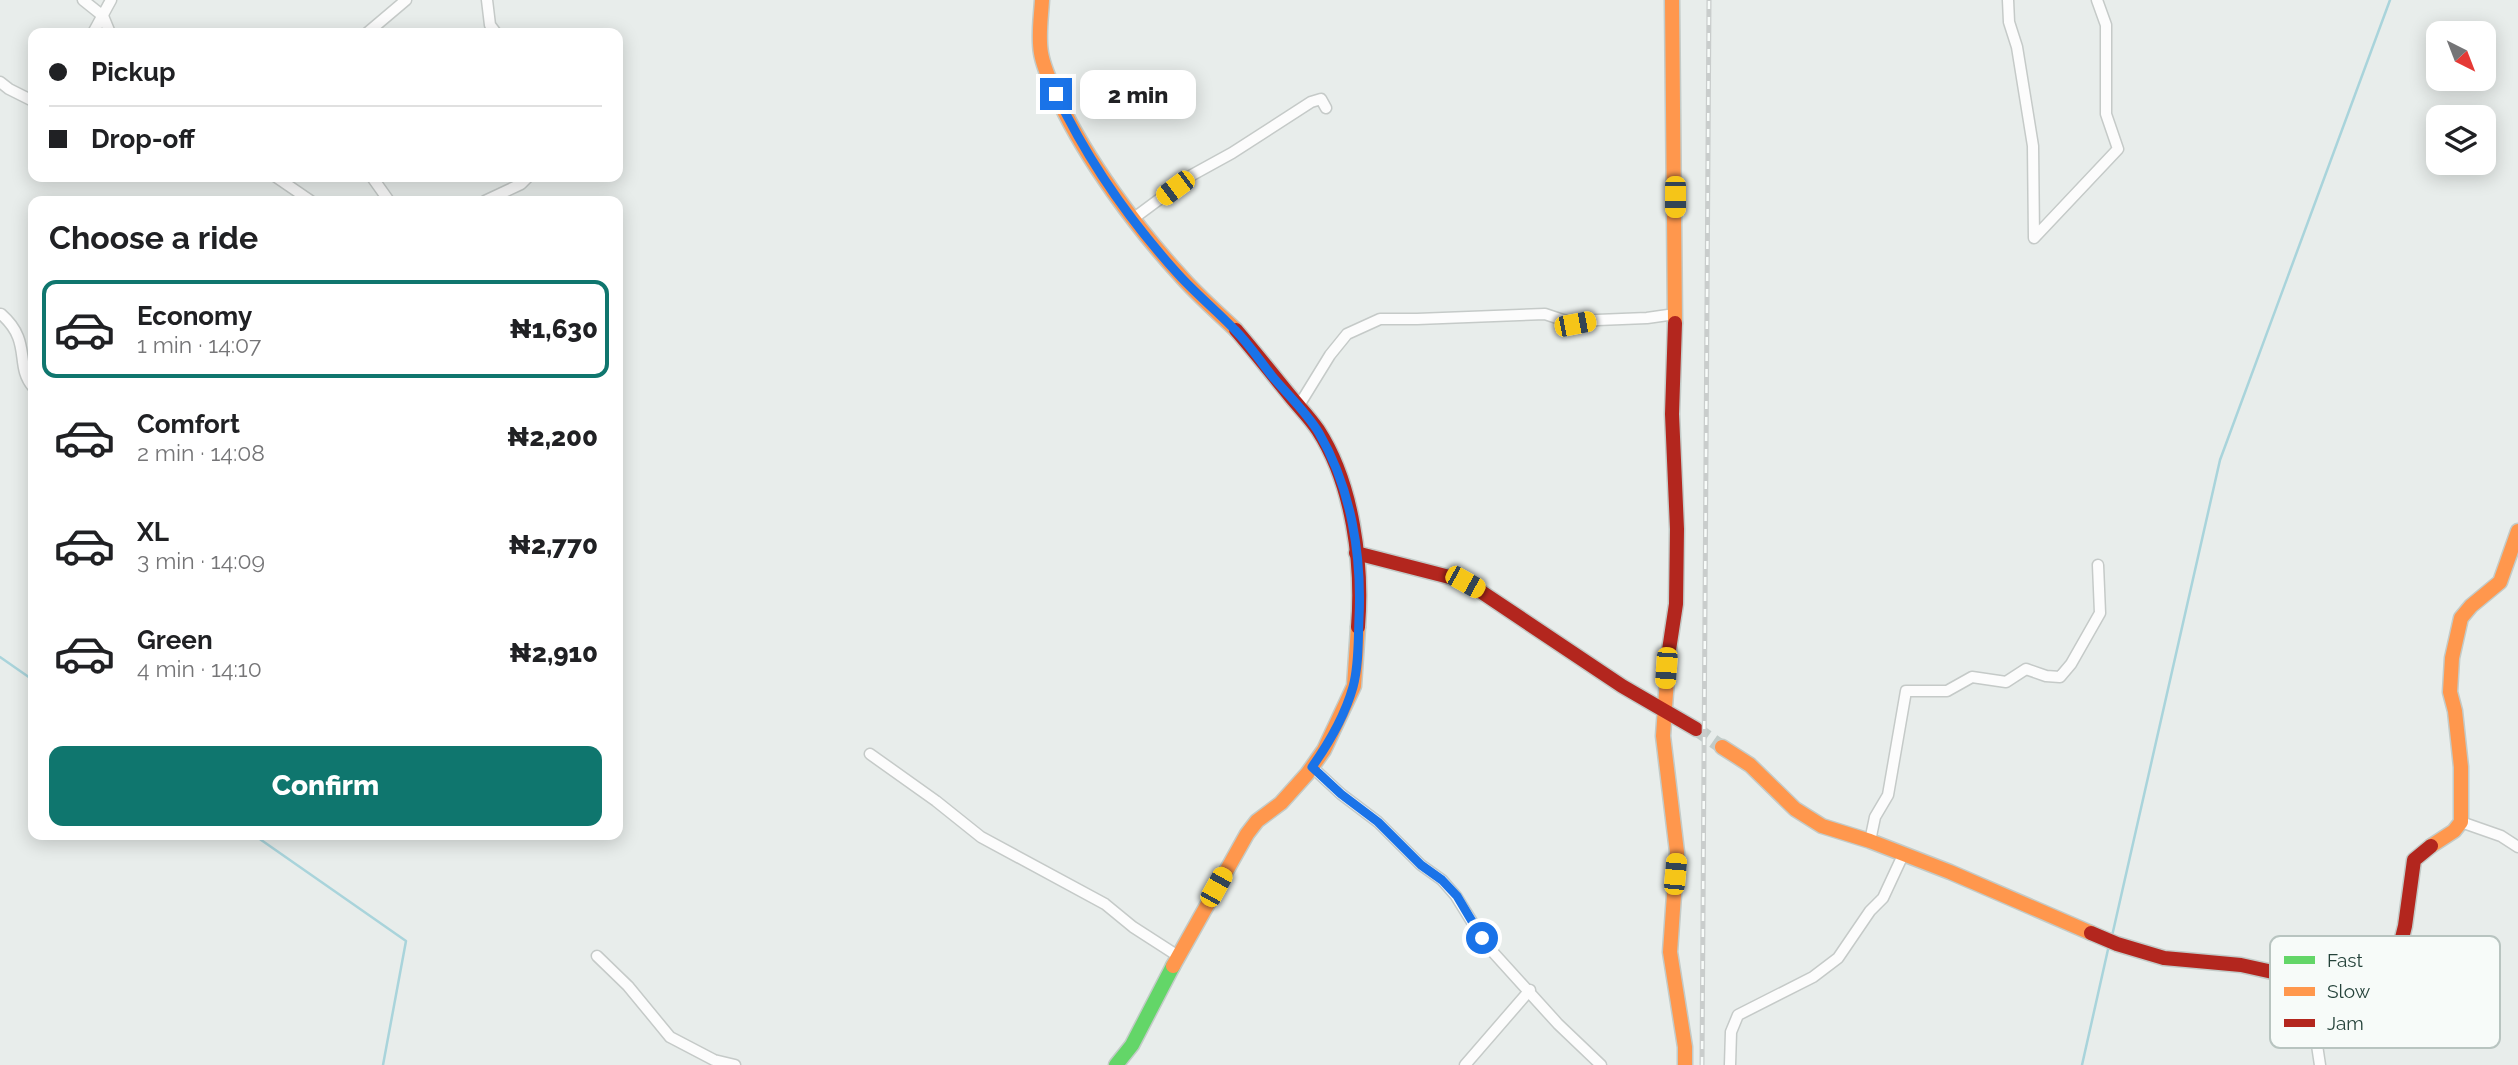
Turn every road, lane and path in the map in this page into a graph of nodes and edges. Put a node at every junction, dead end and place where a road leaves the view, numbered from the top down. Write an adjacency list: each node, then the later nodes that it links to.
1 (83, 0): 9 (street)
2 (111, 0): 9 (street)
3 (406, 0): 12 (street)
4 (487, 0): 13 (street)
5 (1042, 0): 21 (street)
6 (1672, 0): 23 (street)
7 (2008, 0): 8 (street)
8 (2097, 0)
9 (103, 16): 10 (street); 11 (street)
10 (96, 28)
11 (106, 28)
12 (373, 28)
13 (492, 28)
14 (0, 82): 15 (street)
15 (28, 98)
16 (1325, 108): 21 (street)
17 (283, 182): 19 (street)
18 (523, 182): 20 (street)
19 (304, 196)
20 (496, 196)
21 (1134, 218): 25 (street)
22 (0, 313): 24 (street)
23 (1675, 314): 25 (street); 29 (street)
24 (28, 378)
25 (1298, 407): 27 (street)
26 (2518, 530): 34 (street)
27 (1356, 553): 29 (street); 33 (street)
28 (2098, 565): 35 (street)
29 (1663, 710): 30 (street); 47 (street)
30 (1696, 729)
31 (1723, 747): 35 (street)
32 (870, 754): 40 (street)
33 (1312, 767): 40 (street); 42 (street)
34 (2461, 822): 36 (street); 38 (street)
35 (1870, 841): 37 (street)
36 (2518, 847)
37 (1903, 855): 41 (street); 48 (street)
38 (2402, 936)
39 (597, 956): 43 (street)
40 (1178, 956): 44 (street)
41 (2270, 972)
42 (1530, 990): 45 (street); 46 (street)
43 (735, 1065)
44 (1116, 1065)
45 (1465, 1065)
46 (1601, 1065)
47 (1685, 1065)
48 (1730, 1065)

